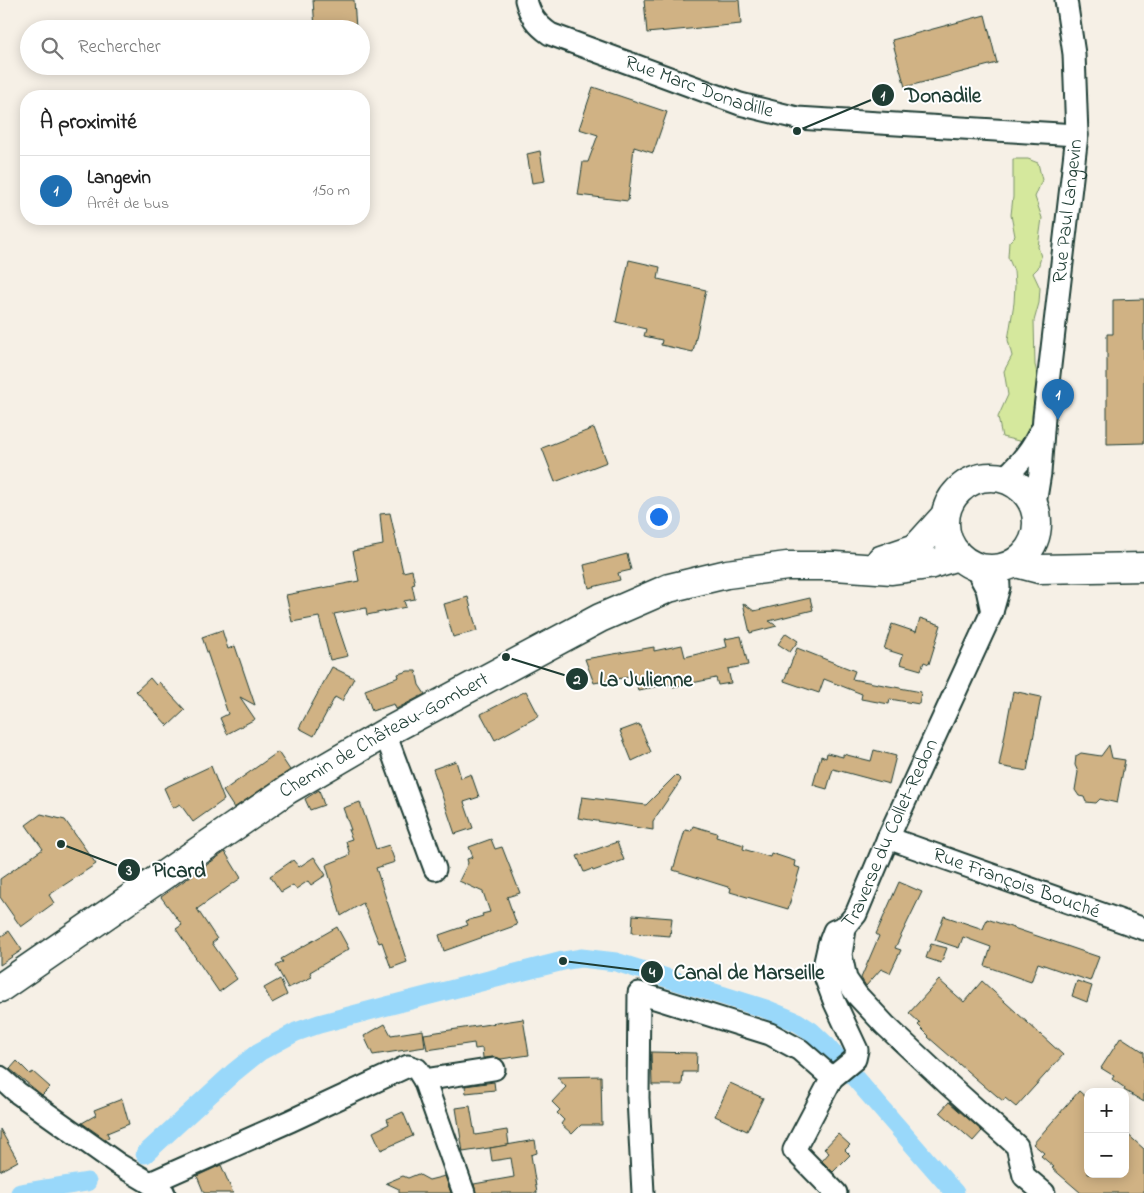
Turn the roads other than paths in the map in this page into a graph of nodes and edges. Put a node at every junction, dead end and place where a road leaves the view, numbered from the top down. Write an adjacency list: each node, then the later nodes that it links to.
1 (526, 0): 3 (street, Rue Marc Donadille)
2 (1066, 0): 3 (street, Rue Paul Langevin)
3 (1077, 134): 4 (street, Rue Paul Langevin)
4 (1044, 422): 5 (street, Rue Paul Langevin); 6 (street, Rue Paul Langevin)
5 (1004, 478): 6 (street); 7 (street)
6 (1035, 504): 8 (street)
7 (944, 517): 9 (street); 10 (street, Chemin de Château-Gombert)
8 (1036, 534): 9 (street); 12 (street)
9 (986, 564): 10 (street, Chemin de Château-Gombert); 12 (street); 14 (street, Traverse du Collet-Redon)
10 (835, 566): 13 (street, Chemin de Château-Gombert)
11 (1144, 567): 12 (street)
12 (1076, 569)
13 (385, 733): 15 (street); 18 (street, Chemin de Château-Gombert)
14 (888, 838): 16 (street, Traverse du Collet-Redon); 17 (street, Rue François Bouché)
15 (435, 869)
16 (846, 926): 21 (street, Traverse du Collet-Redon); 27 (street)
17 (1144, 929)
18 (0, 988)
19 (494, 1069): 22 (street)
20 (0, 1076): 23 (street)
21 (832, 1078): 25 (street); 26 (street, Traverse du Collet-Redon)
22 (424, 1080): 23 (street); 24 (street)
23 (157, 1188)
24 (464, 1193)
25 (643, 1193)
26 (836, 1193)
27 (1044, 1193)

